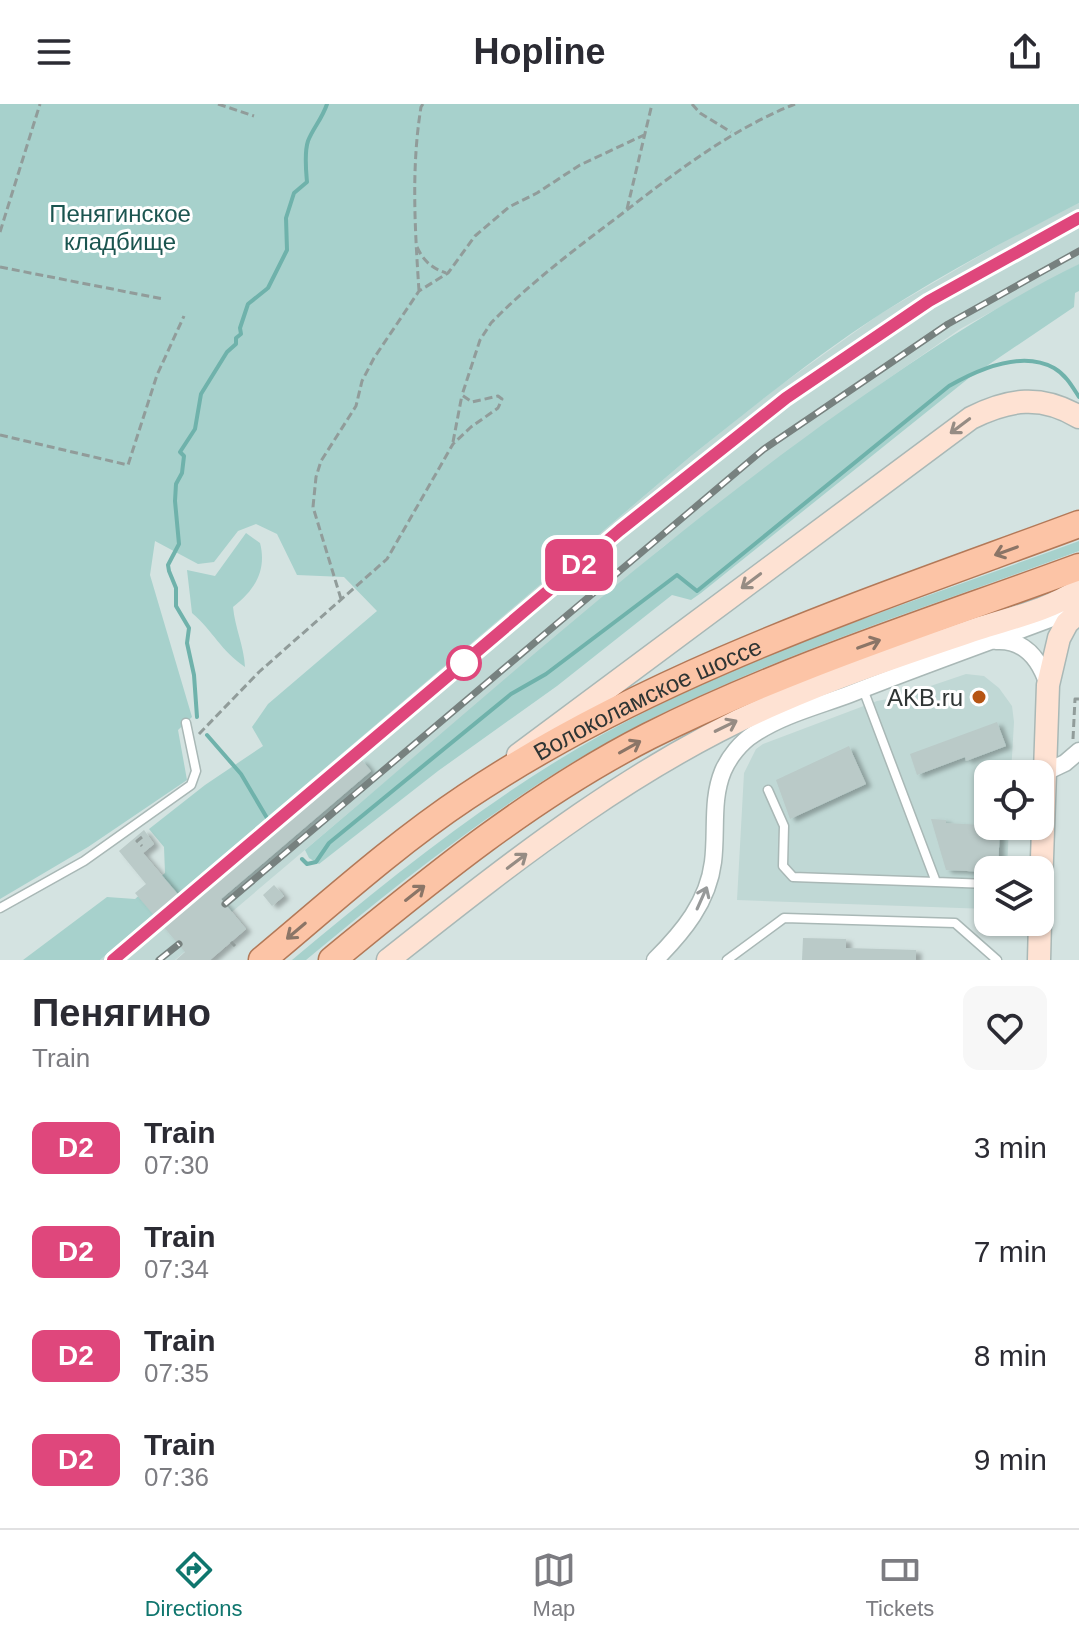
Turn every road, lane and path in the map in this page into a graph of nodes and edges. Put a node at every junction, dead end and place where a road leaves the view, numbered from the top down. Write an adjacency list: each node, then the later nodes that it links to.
1 (40, 104): 11 (path)
2 (218, 104): 7 (path)
3 (423, 104): 12 (path)
4 (652, 104): 9 (path)
5 (692, 104): 8 (path)
6 (795, 104): 8 (path)
7 (254, 116)
8 (732, 133): 10 (path)
9 (644, 135): 10 (path); 14 (path)
10 (627, 210): 18 (path)
11 (0, 232)
12 (416, 243): 14 (path); 15 (path)
13 (0, 267): 16 (path)
14 (448, 273): 15 (path)
15 (419, 291): 26 (path)
16 (163, 299)
17 (184, 316): 20 (path)
18 (462, 395): 21 (path); 21 (path)
19 (1079, 417): 38 (main road, one-way to 38)
20 (0, 435)
21 (453, 444): 26 (path)
22 (1079, 524): 38 (main road, Волоколамское шоссе, one-way to 38)
23 (1079, 567): 25 (main road, Волоколамское шоссе)
24 (1079, 587): 25 (main road); 47 (main road, one-way to 24)
25 (1016, 591): 45 (main road, Волоколамское шоссе, one-way to 25)
26 (341, 599): 33 (path)
27 (1079, 610): 28 (street); 29 (main road)
28 (990, 642): 29 (street); 30 (street)
29 (1048, 685): 35 (main road)
30 (863, 689): 41 (lane); 48 (street, one-way to 30)
31 (1079, 699): 34 (path)
32 (186, 723): 33 (lane)
33 (190, 743): 43 (lane)
34 (1076, 748): 36 (street)
35 (1046, 760)
36 (1054, 768)
37 (768, 790): 41 (lane)
38 (466, 797): 46 (main road, Волоколамское шоссе, one-way to 46)
39 (142, 837): 40 (path)
40 (142, 846)
41 (936, 882): 42 (lane)
42 (974, 883)
43 (0, 908)
44 (1040, 936): 51 (main road)
45 (341, 954)
46 (262, 960)
47 (388, 960)
48 (655, 960)
49 (727, 960): 50 (lane)
50 (997, 960)
51 (1039, 960)

